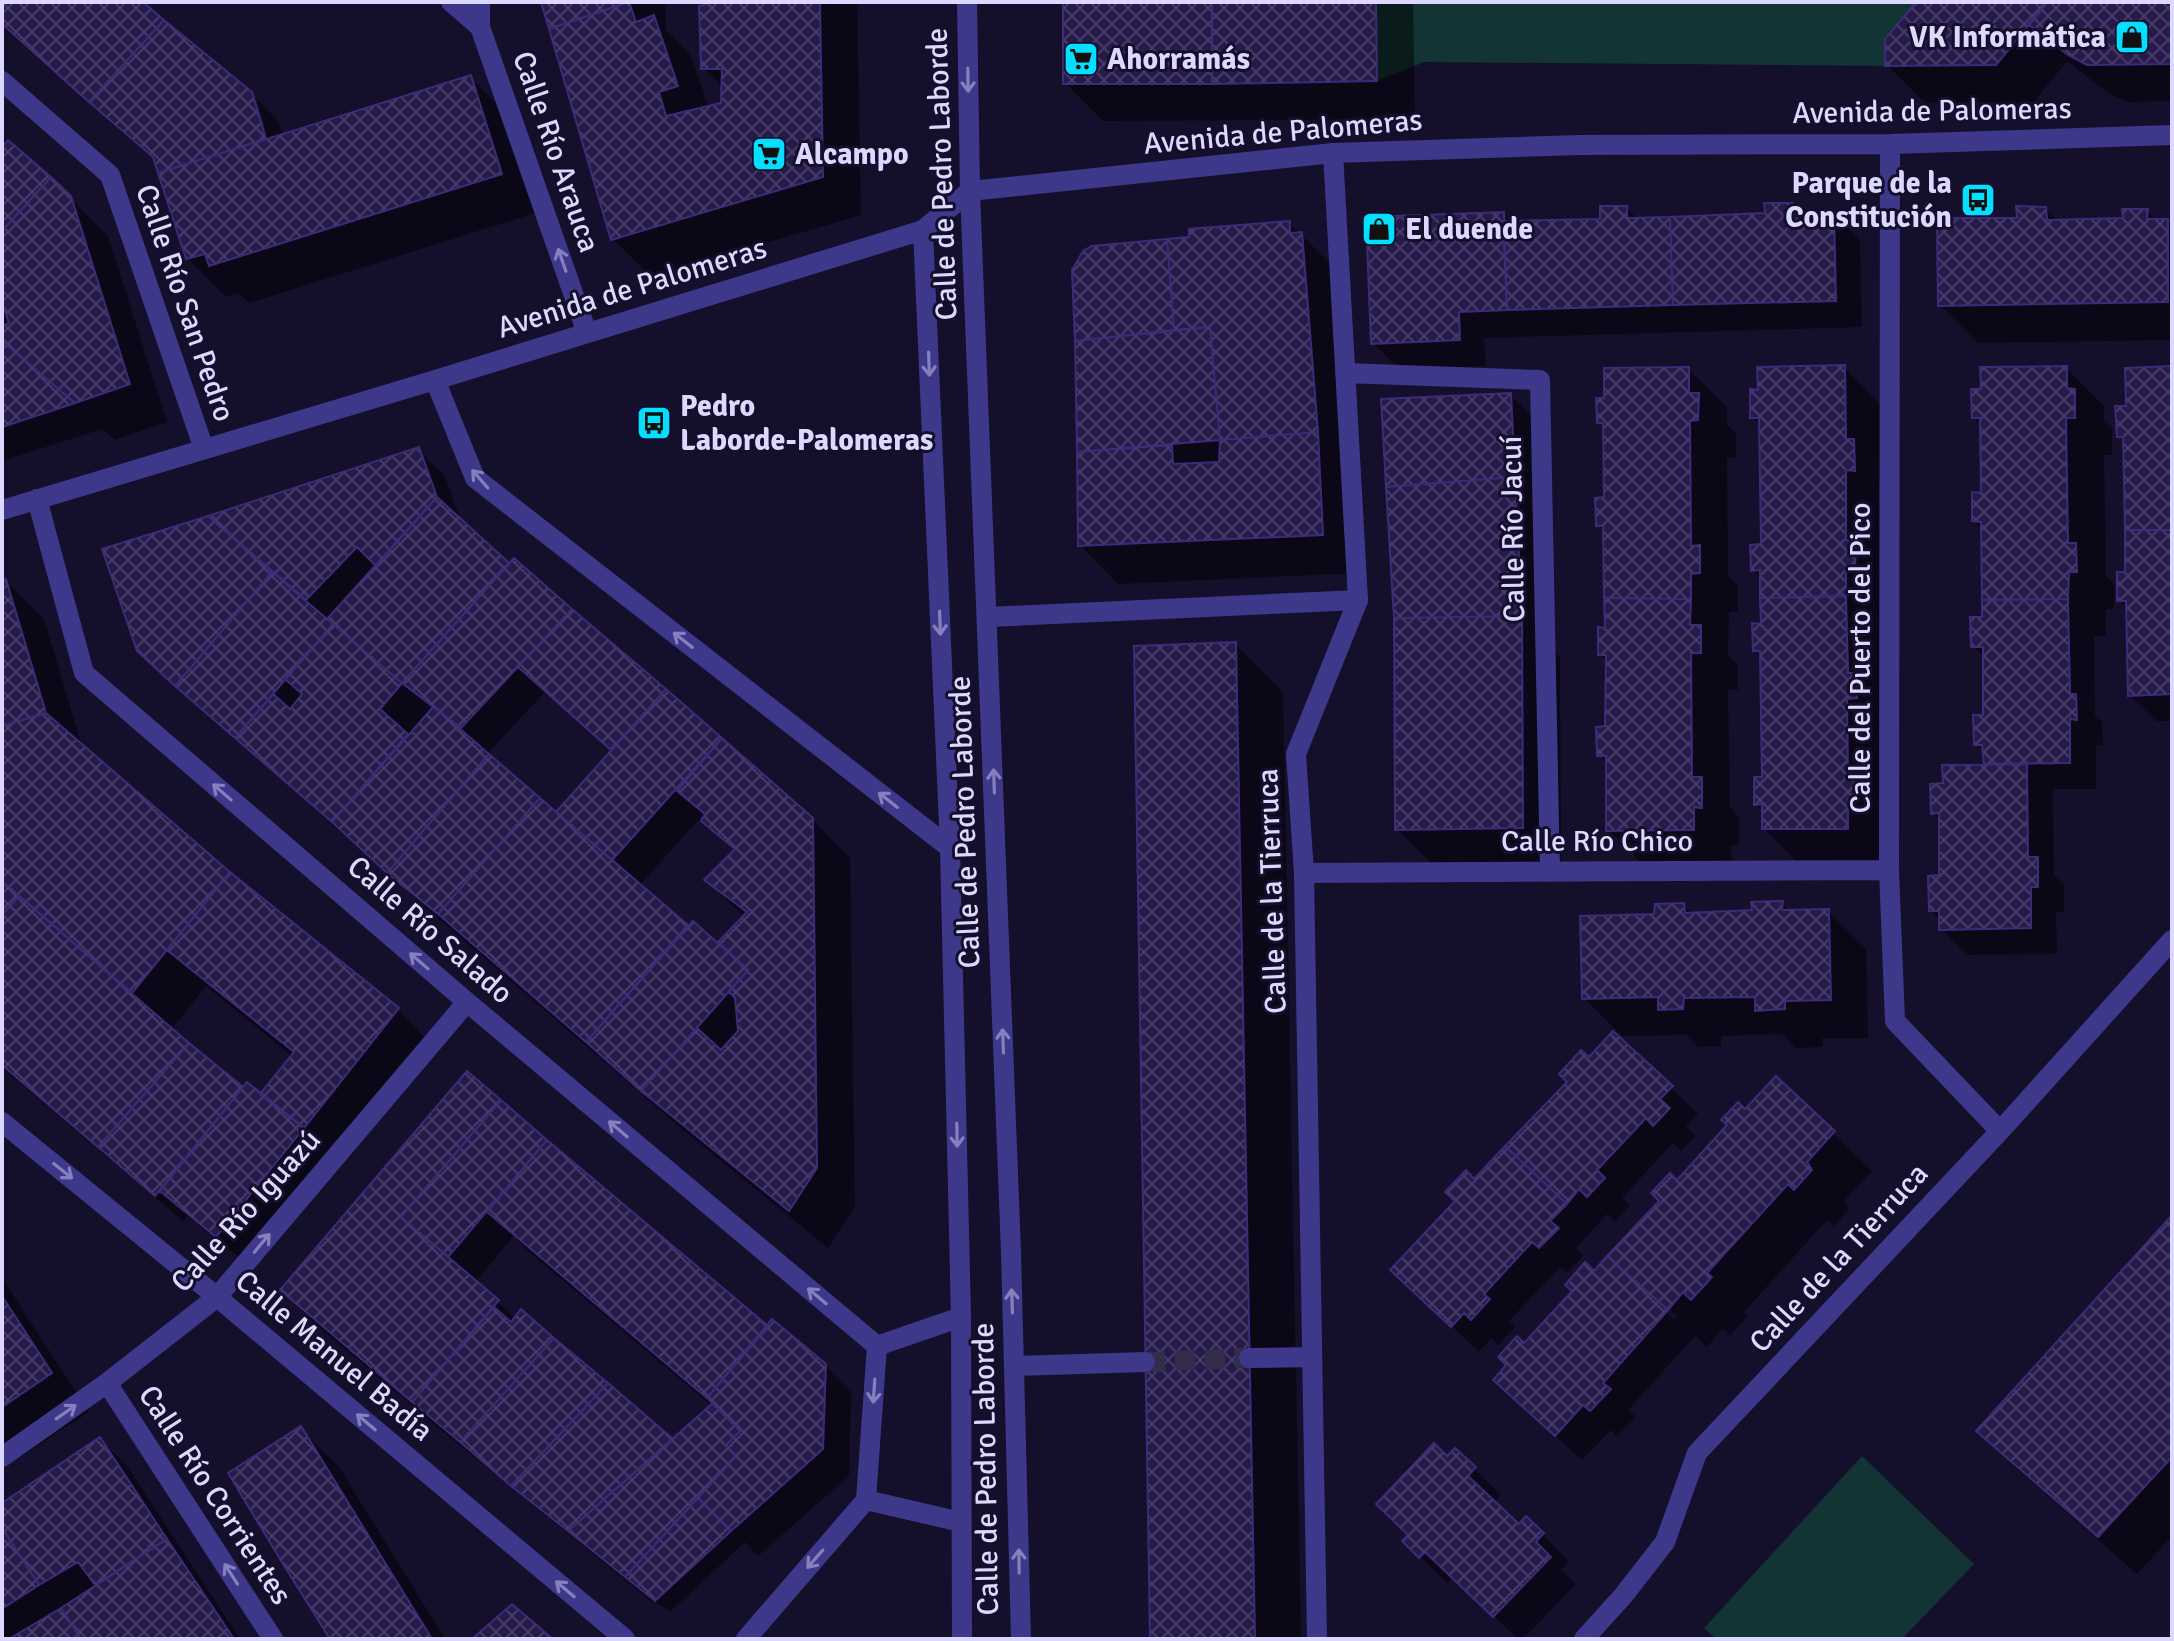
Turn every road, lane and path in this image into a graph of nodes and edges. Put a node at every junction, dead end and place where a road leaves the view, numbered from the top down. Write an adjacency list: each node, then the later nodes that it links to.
1 (451, 2): 4 (street, Calle Río Arauca)
2 (480, 2): 4 (street)
3 (967, 2): 9 (street, Calle de Pedro Laborde, one-way to 9)
4 (480, 27): 11 (street, Calle Río Arauca, one-way to 4)
5 (2, 81): 14 (street, Calle Río San Pedro)
6 (2172, 135): 7 (street, Avenida de Palomeras)
7 (1890, 144): 8 (street, Avenida de Palomeras); 20 (street, Calle del Puerto del Pico)
8 (1333, 153): 9 (street, Avenida de Palomeras); 12 (street, Calle de la Tierruca)
9 (970, 191): 10 (street, Avenida de Palomeras); 18 (street, Calle de Pedro Laborde)
10 (923, 230): 11 (street, Avenida de Palomeras); 19 (street, Calle de Pedro Laborde, one-way to 19)
11 (587, 333): 13 (street, Avenida de Palomeras)
12 (1345, 373): 17 (street, Calle de la Tierruca); 21 (street, Calle Río Jacuí)
13 (435, 380): 14 (street, Avenida de Palomeras); 19 (street, one-way to 13)
14 (204, 449): 15 (street, Avenida de Palomeras)
15 (37, 499): 16 (street, Avenida de Palomeras); 24 (street, Calle Río Salado, one-way to 15)
16 (2, 510)
17 (1358, 600): 18 (street); 22 (street, Calle de la Tierruca)
18 (988, 617): 33 (street, Calle de Pedro Laborde, one-way to 18)
19 (950, 848): 28 (street, Calle de Pedro Laborde, one-way to 28)
20 (1889, 870): 21 (street, Calle Río Chico); 26 (street, Calle del Puerto del Pico)
21 (1550, 872): 22 (street, Calle Río Chico)
22 (1304, 873): 30 (street, Calle de la Tierruca)
23 (2172, 940): 26 (street, Calle de la Tierruca)
24 (467, 1002): 27 (street, Calle Río Iguazú, one-way to 24); 29 (street, Calle Río Salado, one-way to 24)
25 (2, 1122): 27 (street, Calle Manuel Badía, one-way to 27)
26 (2000, 1131): 44 (street, Calle de la Tierruca)
27 (217, 1297): 34 (street, Calle Río Iguazú); 39 (street, Calle Manuel Badía, one-way to 27)
28 (961, 1317): 29 (street); 37 (street, Calle de Pedro Laborde)
29 (877, 1346): 36 (street, one-way to 36)
30 (1312, 1357): 31 (street); 43 (street, Calle de la Tierruca)
31 (1249, 1358)
32 (1145, 1362): 33 (street)
33 (1014, 1366): 42 (street, Calle de Pedro Laborde, one-way to 33)
34 (107, 1383): 35 (street, Calle Río Iguazú, one-way to 34); 38 (street, Calle Río Corrientes, one-way to 34)
35 (2, 1457)
36 (866, 1500): 37 (street); 40 (street, one-way to 40)
37 (961, 1522): 41 (street, Calle de Pedro Laborde)
38 (273, 1639)
39 (625, 1639)
40 (746, 1639)
41 (962, 1639)
42 (1021, 1639)
43 (1317, 1639)
44 (1584, 1639)

